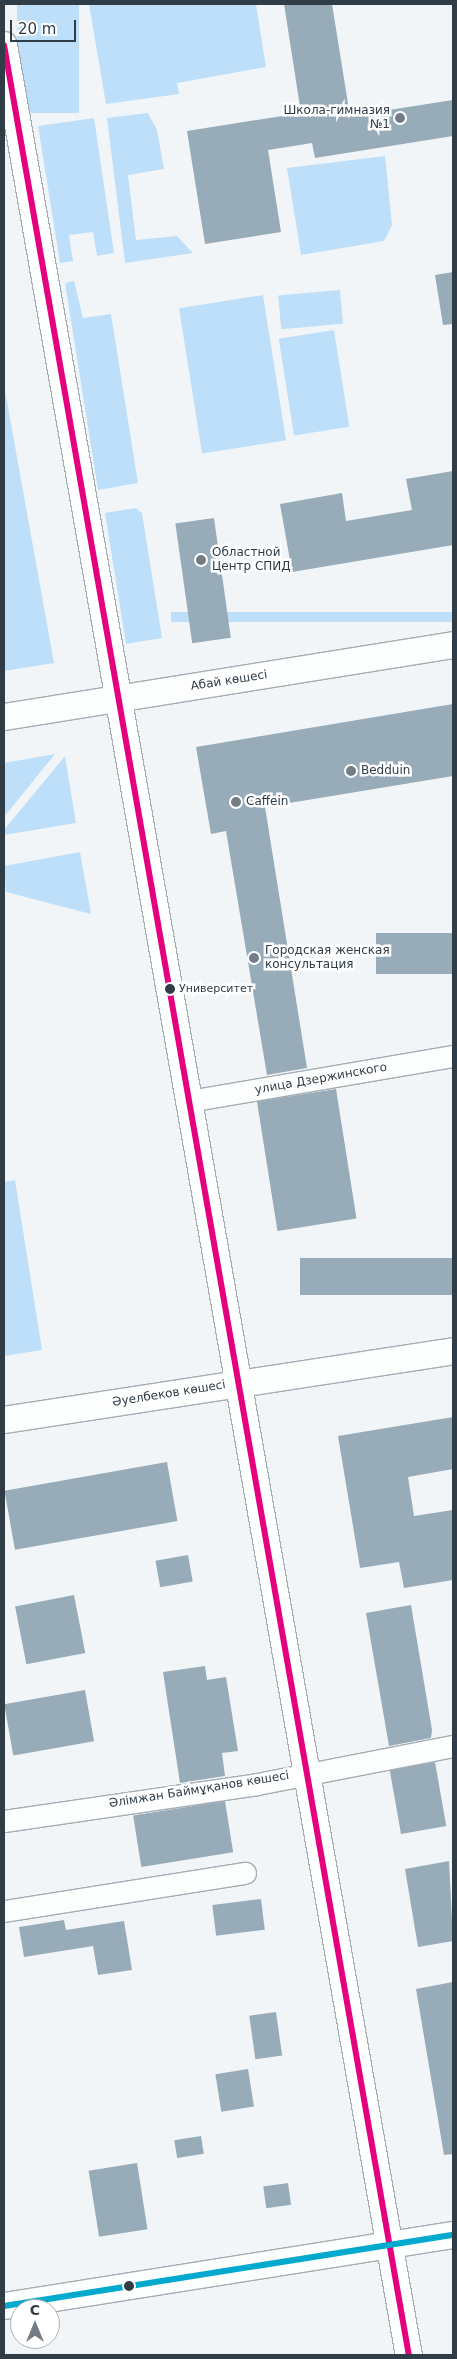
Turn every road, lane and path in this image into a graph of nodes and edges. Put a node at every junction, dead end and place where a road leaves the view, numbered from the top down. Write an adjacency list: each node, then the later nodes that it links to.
1 (4, 45): 3 (street)
2 (453, 645): 3 (street, Абай көшесі)
3 (118, 699): 4 (street, Абай көшесі); 6 (street)
4 (4, 718)
5 (453, 1056): 6 (street, улица Дзержинского)
6 (189, 1101): 8 (street)
7 (453, 1351): 8 (street, Әуелбеков көшесі)
8 (239, 1383): 9 (street, Әуелбеков көшесі); 11 (street)
9 (4, 1420)
10 (453, 1746): 11 (street, Әлімжан Баймұқанов көшесі)
11 (307, 1772): 12 (street, Әлімжан Баймұқанов көшесі); 16 (street)
12 (4, 1821)
13 (245, 1873): 14 (street)
14 (4, 1911)
15 (453, 2234): 16 (street)
16 (390, 2244): 17 (street); 18 (street)
17 (4, 2306)
18 (409, 2355)

